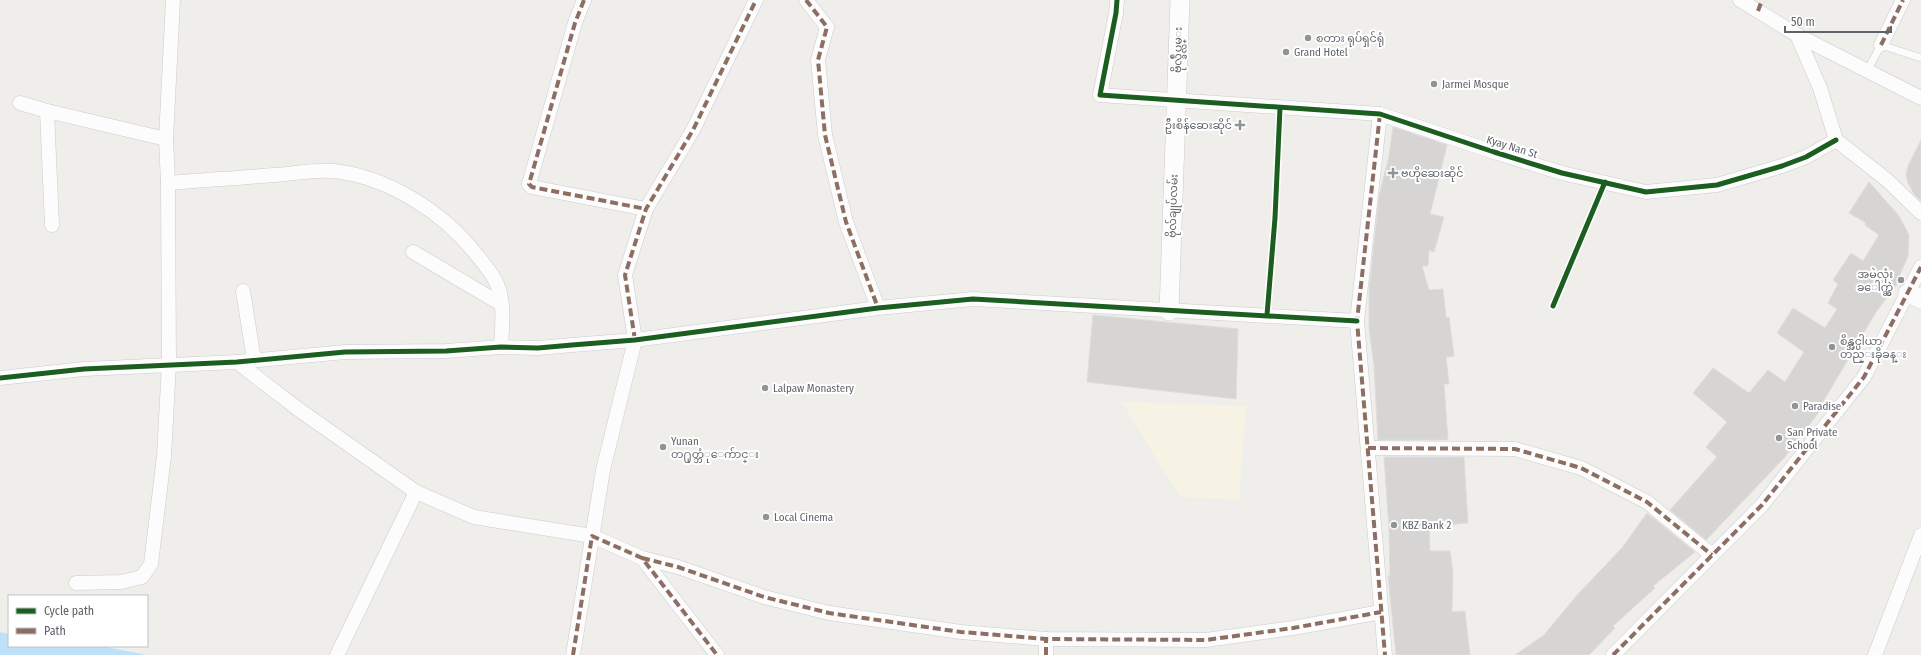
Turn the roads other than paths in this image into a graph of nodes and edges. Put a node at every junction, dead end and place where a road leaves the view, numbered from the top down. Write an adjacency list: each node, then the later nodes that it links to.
1 (173, 0): 19 (street)
2 (584, 0): 22 (street)
3 (756, 0): 22 (street)
4 (806, 0): 30 (street)
5 (1116, 0): 15 (street, Kyay Nan St)
6 (1180, 0): 15 (street, ဗိုလ္ခ်ဳပ္လမ္း)
7 (1740, 0): 9 (street)
8 (1903, 0): 11 (street)
9 (1760, 6): 10 (street)
10 (1797, 35): 13 (street); 20 (street)
11 (1881, 45): 12 (lane); 13 (lane)
12 (1921, 58)
13 (1868, 71): 14 (street)
14 (1921, 98)
15 (1177, 101): 18 (street, Kyay Nan St); 31 (street, ဗိုလ်ချုပ်လမ်း)
16 (20, 102): 17 (street)
17 (47, 111): 19 (street); 24 (street)
18 (1380, 114): 20 (street, Kyay Nan St); 32 (street)
19 (166, 139): 21 (street)
20 (1836, 140): 23 (street)
21 (168, 183): 29 (street); 37 (street)
22 (646, 209): 33 (street)
23 (1921, 213)
24 (52, 225)
25 (413, 252): 29 (street)
26 (1921, 267): 28 (street)
27 (243, 291): 35 (street)
28 (1915, 296): 43 (street)
29 (501, 304): 34 (street)
30 (878, 308): 31 (street); 33 (street)
31 (1169, 311): 32 (street)
32 (1357, 321): 39 (street)
33 (635, 340): 34 (street); 42 (street)
34 (501, 347): 35 (street)
35 (254, 360): 36 (street)
36 (237, 362): 37 (street); 40 (street)
37 (169, 364): 38 (street); 45 (street)
38 (0, 378)
39 (1368, 448): 43 (street); 46 (street)
40 (416, 492): 42 (street); 48 (street)
41 (1921, 535): 54 (street)
42 (592, 536): 44 (street); 49 (street)
43 (1712, 555): 53 (street)
44 (642, 558): 47 (street); 50 (street)
45 (76, 583)
46 (1381, 612): 47 (street); 52 (street)
47 (1046, 639): 51 (street)
48 (337, 655)
49 (573, 655)
50 (717, 655)
51 (1046, 655)
52 (1385, 655)
53 (1613, 655)
54 (1875, 655)

